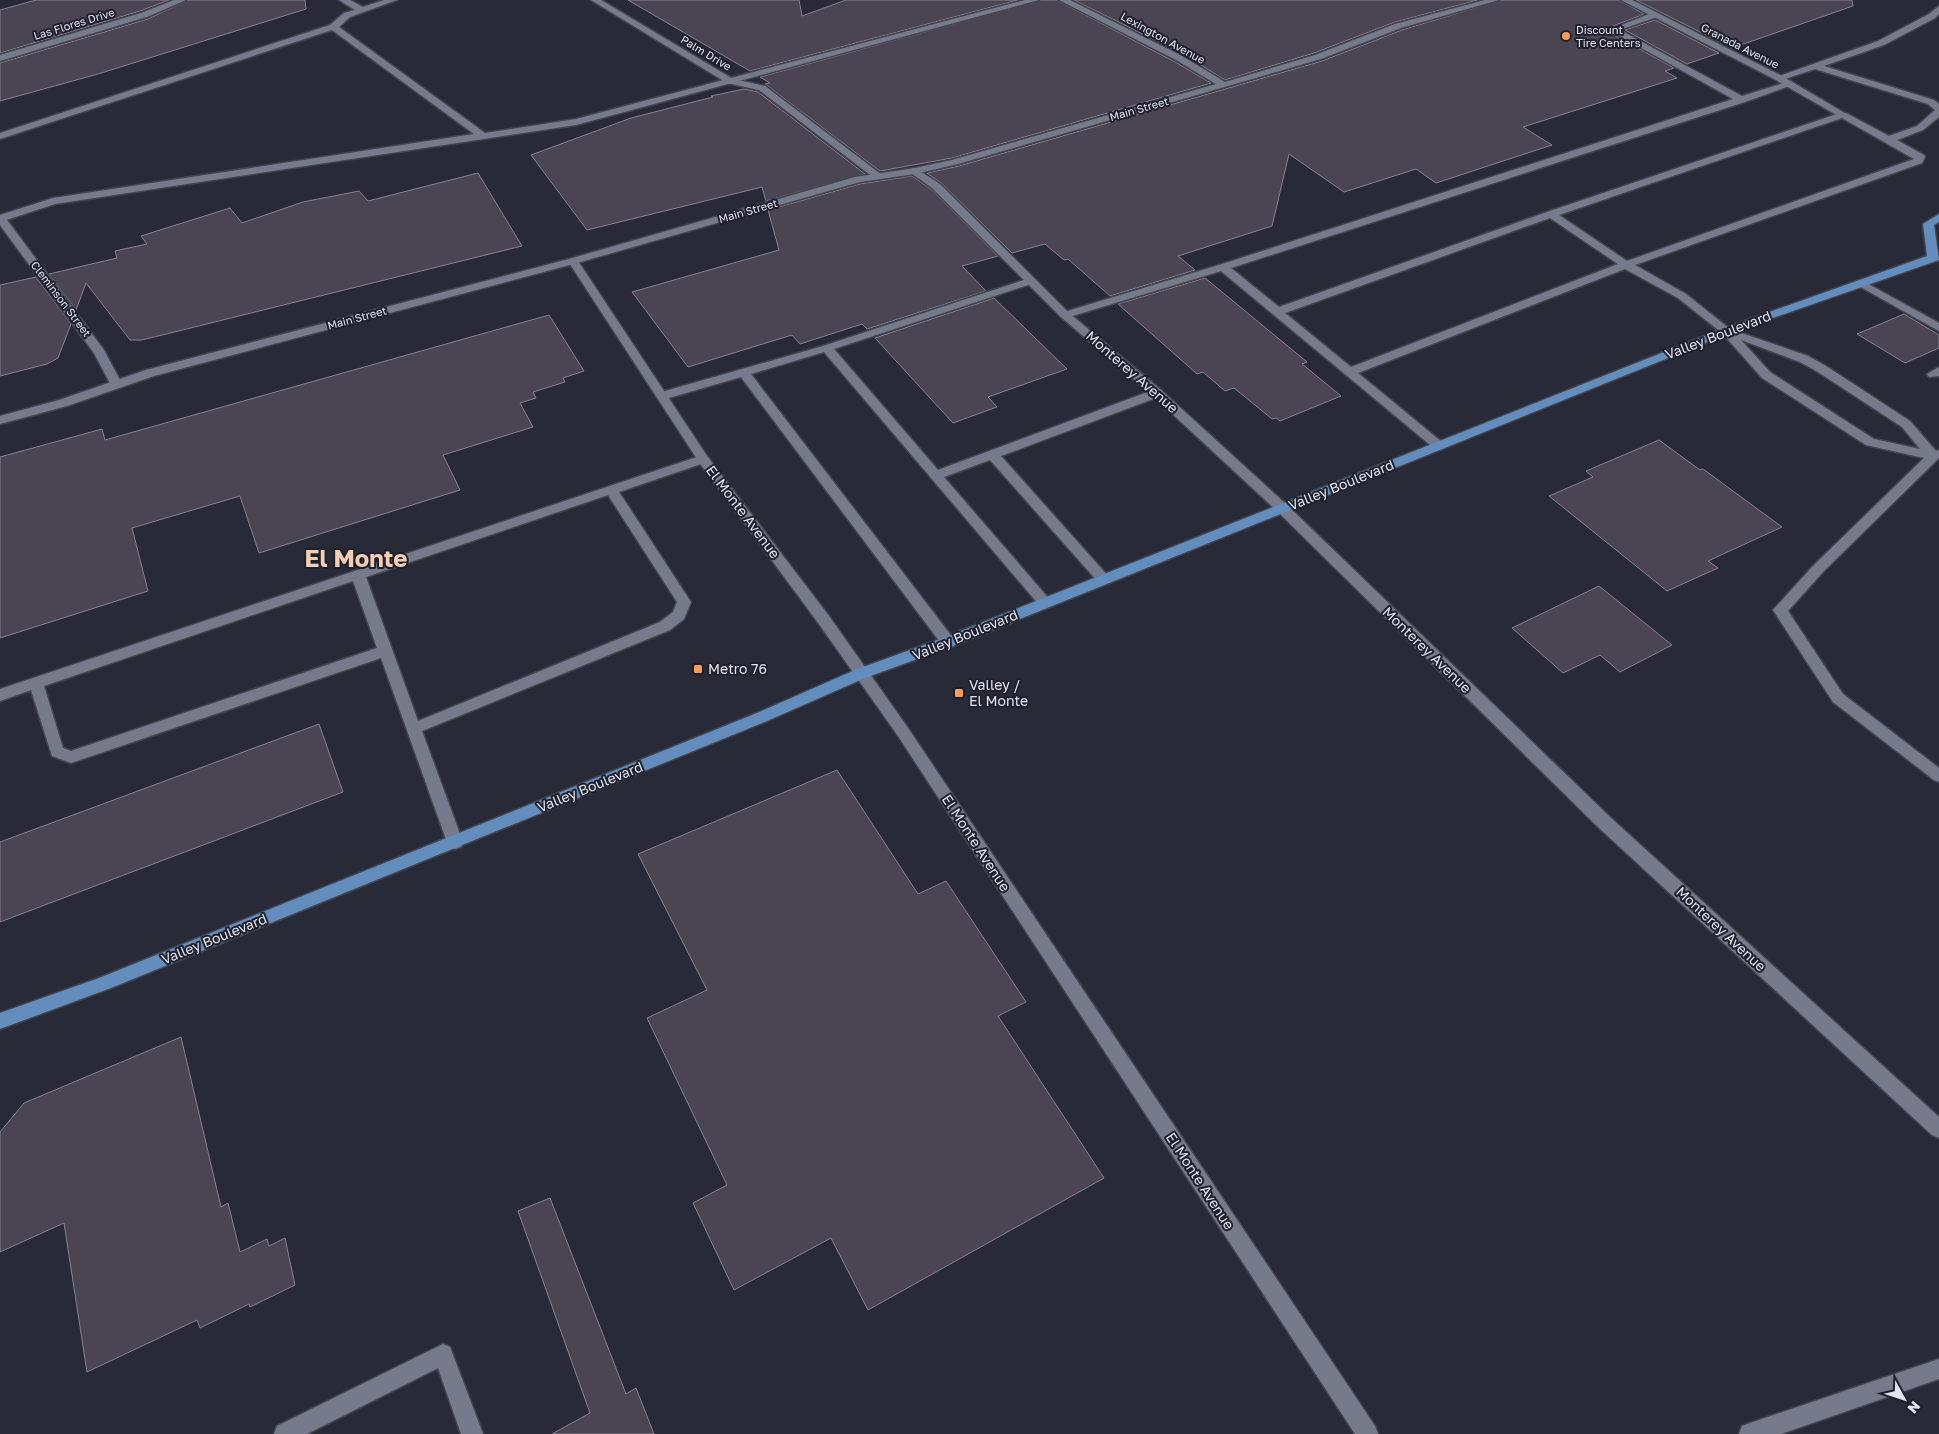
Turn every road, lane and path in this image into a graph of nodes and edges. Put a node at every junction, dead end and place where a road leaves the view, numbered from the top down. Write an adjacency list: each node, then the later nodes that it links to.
1 (182, 0): 13 (street, Las Flores Drive)
2 (343, 0): 10 (street)
3 (392, 0): 10 (street)
4 (595, 0): 16 (street, Palm Drive)
5 (1036, 0): 16 (street)
6 (1063, 0): 18 (street, Lexington Avenue)
7 (1494, 0): 18 (street, Main Street)
8 (1626, 0): 11 (street, Granada Avenue)
9 (1939, 9): 14 (street)
10 (362, 10): 12 (street)
11 (1654, 15): 15 (street, Granada Avenue); 19 (street)
12 (333, 27): 22 (street); 23 (street)
13 (0, 58)
14 (1816, 66): 15 (street); 20 (street)
15 (1779, 78): 17 (street, Granada Avenue)
16 (730, 81): 23 (street); 26 (street, Palm Drive)
17 (1790, 84): 19 (street); 21 (street, Granada Avenue)
18 (1224, 86): 25 (street, Main Street)
19 (1742, 100): 33 (street)
20 (1939, 110): 24 (street)
21 (1843, 115): 24 (street, Granada Avenue); 27 (street)
22 (0, 136)
23 (483, 136): 29 (street)
24 (1890, 140): 32 (street, Granada Avenue)
25 (915, 171): 26 (street, Main Street); 34 (street, Monterey Avenue)
26 (877, 175): 31 (street, Main Street)
27 (1551, 214): 32 (street); 36 (street)
28 (1939, 218): 30 (main road, Valley Boulevard)
29 (0, 219): 43 (street, Cleminson Street)
30 (1936, 256): 35 (main road, Valley Boulevard)
31 (573, 261): 43 (street, Main Street); 45 (street, El Monte Avenue)
32 (1626, 265): 39 (street); 42 (street)
33 (1223, 267): 36 (street); 37 (street)
34 (1030, 281): 37 (street, Monterey Avenue); 40 (street)
35 (1861, 283): 38 (street); 39 (main road, Valley Boulevard)
36 (1276, 312): 42 (street)
37 (1065, 315): 44 (street, Monterey Avenue)
38 (1939, 328)
39 (1726, 331): 47 (main road, Valley Boulevard); 49 (street); 49 (street)
40 (827, 348): 41 (street); 51 (street)
41 (744, 372): 45 (street); 57 (street)
42 (1350, 372): 47 (street)
43 (116, 384): 46 (street, Main Street)
44 (1157, 393): 48 (street); 53 (street, Monterey Avenue)
45 (662, 396): 50 (street, El Monte Avenue)
46 (0, 420)
47 (1439, 446): 53 (main road, Valley Boulevard)
48 (992, 455): 51 (street); 55 (street)
49 (1936, 455): 63 (street)
50 (703, 459): 52 (street); 59 (street, El Monte Avenue)
51 (936, 475): 56 (street)
52 (611, 490): 54 (street); 62 (street)
53 (1282, 508): 55 (main road, Valley Boulevard); 66 (street, Monterey Avenue)
54 (358, 575): 58 (street); 60 (street)
55 (1104, 580): 56 (main road, Valley Boulevard)
56 (1045, 603): 57 (main road, Valley Boulevard)
57 (948, 642): 59 (main road, Valley Boulevard)
58 (385, 652): 60 (street); 62 (street)
59 (860, 674): 64 (main road, Valley Boulevard); 70 (street, El Monte Avenue)
60 (36, 683): 61 (street)
61 (0, 694)
62 (413, 728): 64 (street)
63 (1939, 776)
64 (454, 842): 65 (main road, Valley Boulevard)
65 (0, 1021)
66 (1939, 1129)
67 (1939, 1369): 71 (street)
68 (296, 1432): 69 (street)
69 (472, 1434)
70 (1367, 1434)
71 (1750, 1434)

